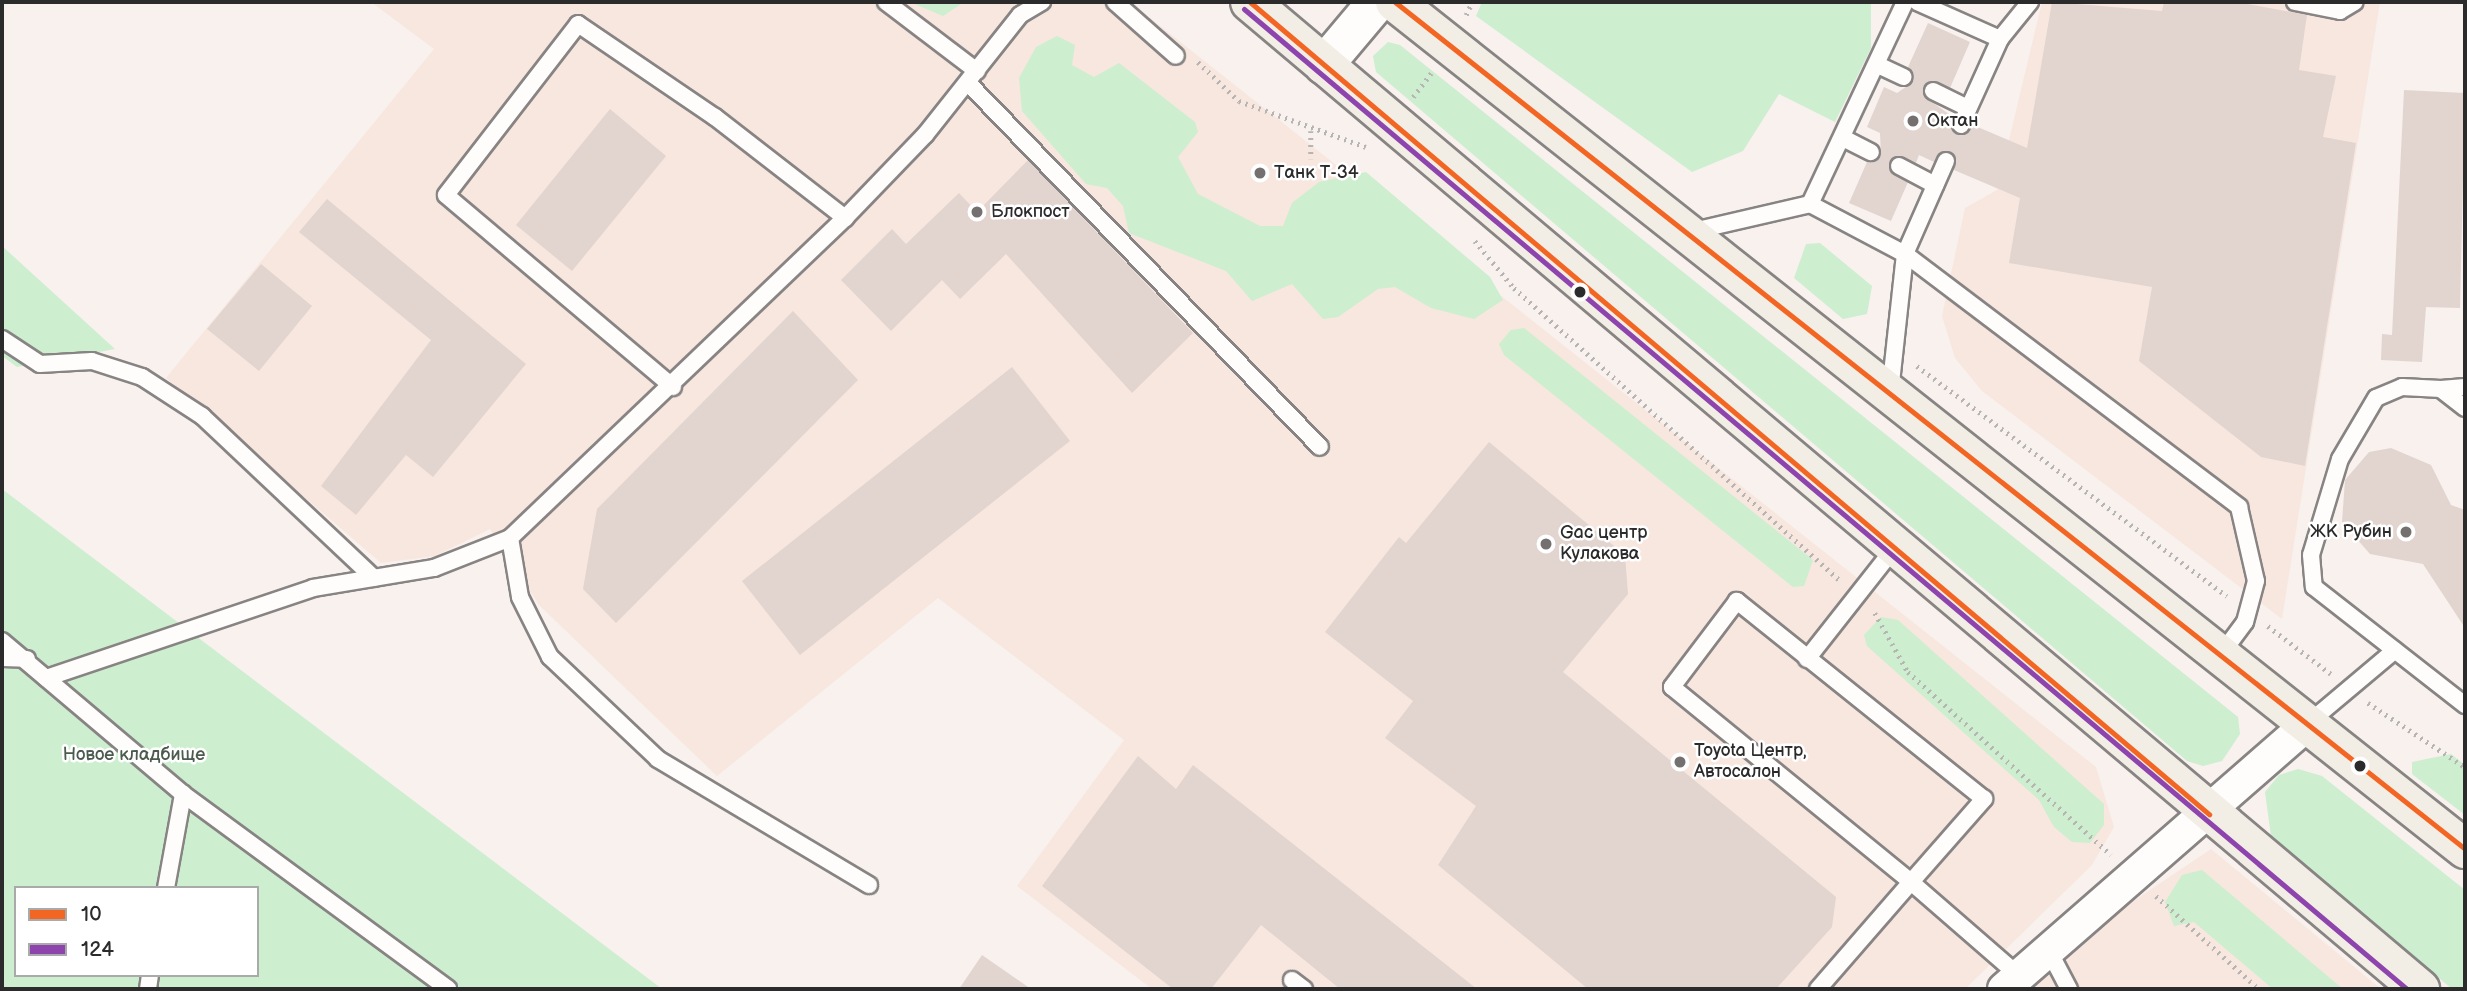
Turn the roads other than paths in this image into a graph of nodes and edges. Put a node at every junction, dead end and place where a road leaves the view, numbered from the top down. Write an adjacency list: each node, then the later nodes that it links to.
1 (886, 2): 16 (lane)
2 (1042, 2): 16 (lane)
3 (1115, 2): 13 (lane)
4 (1250, 2): 14 (main road)
5 (1377, 2): 14 (main road)
6 (1395, 2): 28 (main road)
7 (1905, 2): 15 (lane)
8 (1917, 2): 12 (lane)
9 (2030, 2): 12 (lane)
10 (2295, 2): 11 (lane)
11 (2355, 2)
12 (2000, 39): 19 (lane)
13 (1176, 56)
14 (1324, 65): 38 (main road)
15 (1880, 66): 17 (lane); 21 (lane)
16 (973, 77): 27 (lane); 36 (lane)
17 (1904, 77)
18 (1933, 91): 19 (lane)
19 (1968, 108): 20 (lane)
20 (1961, 125)
21 (1845, 139): 22 (lane); 26 (lane)
22 (1871, 152)
23 (1945, 161): 25 (lane)
24 (1899, 166): 25 (lane)
25 (1935, 185): 29 (lane)
26 (1810, 204): 28 (lane); 29 (lane)
27 (845, 218): 31 (lane); 31 (lane)
28 (1684, 233): 34 (main road)
29 (1905, 254): 34 (lane); 45 (lane)
30 (2, 339): 39 (lane)
31 (673, 387): 37 (lane)
32 (2465, 387): 33 (lane)
33 (2441, 389): 35 (lane); 41 (lane)
34 (1889, 396): 45 (main road)
35 (2465, 408)
36 (1320, 447)
37 (510, 538): 39 (lane); 53 (lane)
38 (1895, 547): 44 (lane); 50 (main road)
39 (374, 578): 46 (lane)
40 (2, 640): 43 (lane)
41 (2395, 650): 47 (lane); 48 (lane)
42 (2, 658): 43 (lane)
43 (27, 659): 46 (lane)
44 (1807, 659): 52 (lane); 52 (lane)
45 (2217, 659): 48 (main road)
46 (46, 678): 49 (lane)
47 (2465, 705)
48 (2305, 726): 50 (street); 51 (main road)
49 (183, 794): 54 (lane); 57 (lane)
50 (2209, 814): 55 (street); 60 (main road)
51 (2465, 849)
52 (1911, 882): 56 (lane); 58 (lane)
53 (869, 885)
54 (166, 886)
55 (2049, 951): 56 (street); 59 (lane)
56 (2012, 983)
57 (448, 989)
58 (1818, 989)
59 (2069, 989)
60 (2420, 989)

